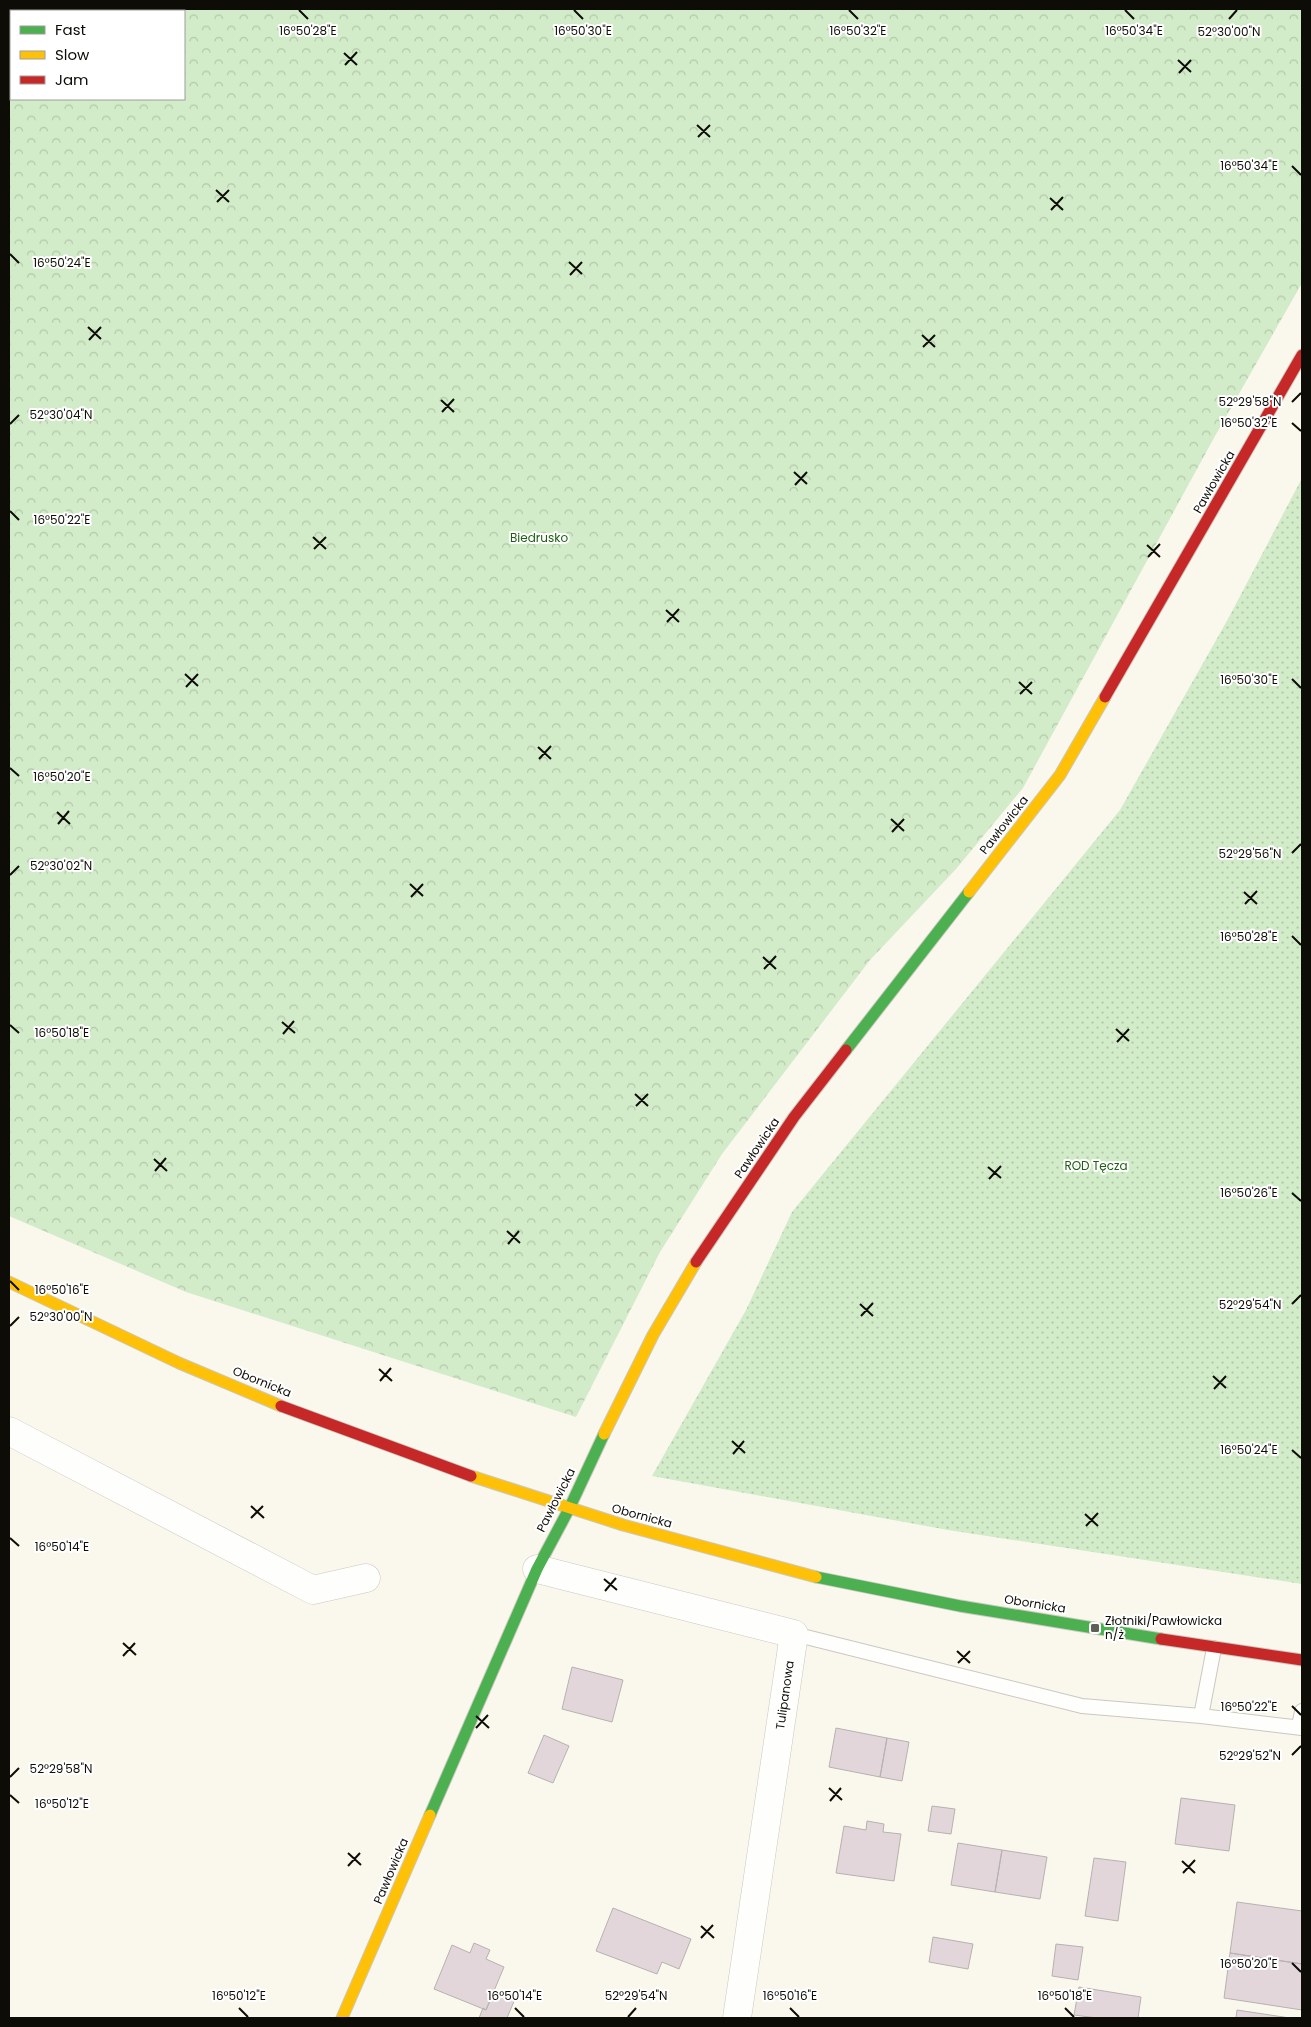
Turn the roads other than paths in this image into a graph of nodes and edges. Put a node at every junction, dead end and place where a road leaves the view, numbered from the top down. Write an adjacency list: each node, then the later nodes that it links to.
1 (1302, 355): 4 (street, Pawłowicka)
2 (9, 1282): 4 (street, Obornicka)
3 (9, 1431): 6 (street)
4 (569, 1510): 5 (street, Pawłowicka); 8 (street, Obornicka)
5 (537, 1569): 7 (street); 13 (street, Pawłowicka)
6 (366, 1578)
7 (794, 1634): 11 (lane); 14 (street, Tulipanowa)
8 (1214, 1648): 9 (street, Obornicka); 11 (lane)
9 (1302, 1660)
10 (1302, 1711): 12 (lane)
11 (1201, 1716): 12 (lane)
12 (1301, 1728)
13 (342, 2018)
14 (737, 2018)

